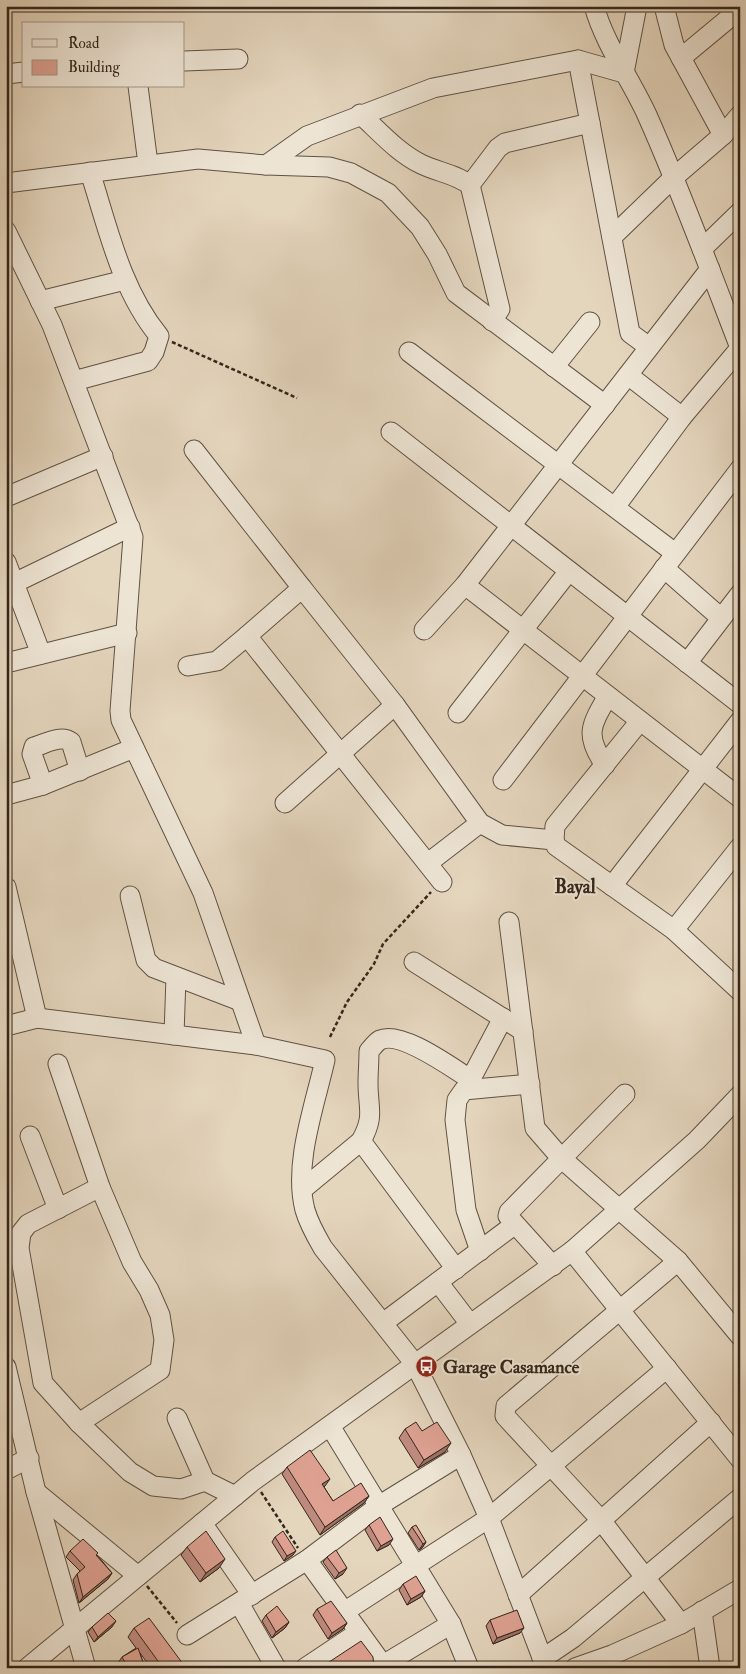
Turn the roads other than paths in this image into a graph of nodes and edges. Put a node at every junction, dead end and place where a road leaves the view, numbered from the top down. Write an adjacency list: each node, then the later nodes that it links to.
1 (594, 6): 10 (street)
2 (637, 6): 10 (street)
3 (664, 6): 6 (street)
4 (740, 9): 6 (street)
5 (238, 58): 8 (street)
6 (682, 58): 16 (street)
7 (578, 60): 10 (street); 13 (street); 15 (street)
8 (185, 61)
9 (22, 72): 11 (street)
10 (624, 73): 20 (street)
11 (6, 74)
12 (138, 88): 17 (street)
13 (360, 114): 18 (street); 22 (street)
14 (740, 115): 16 (street)
15 (590, 123): 22 (street); 25 (street)
16 (723, 135): 20 (street)
17 (148, 164): 18 (street); 19 (street)
18 (266, 164): 31 (street)
19 (90, 172): 21 (street); 29 (street)
20 (673, 178): 25 (street); 26 (street)
21 (6, 184)
22 (470, 185): 31 (street)
23 (740, 212): 26 (street)
24 (6, 231): 27 (street)
25 (612, 237): 33 (street)
26 (702, 249): 28 (street)
27 (11, 252): 30 (street)
28 (710, 269): 33 (street); 39 (street)
29 (125, 280): 30 (street); 37 (street)
30 (40, 301): 37 (street)
31 (492, 320): 35 (street)
32 (590, 322): 35 (street)
33 (649, 348): 36 (street)
34 (409, 352): 43 (street)
35 (554, 367): 38 (street)
36 (628, 375): 38 (street); 39 (street)
37 (74, 381): 42 (street)
38 (605, 406): 43 (street)
39 (682, 417): 46 (street)
40 (391, 432): 47 (street)
41 (194, 450): 54 (street)
42 (103, 456): 45 (street); 48 (street)
43 (560, 465): 46 (street); 47 (street)
44 (740, 469): 49 (street)
45 (6, 497)
46 (615, 507): 49 (street)
47 (512, 526): 51 (street); 52 (street)
48 (130, 527): 53 (street); 60 (street)
49 (669, 561): 56 (street); 57 (street)
50 (6, 562): 53 (street)
51 (569, 571): 56 (street); 59 (street)
52 (465, 585): 58 (street); 59 (street)
53 (10, 586): 62 (street)
54 (302, 588): 61 (street); 69 (street)
55 (740, 594): 57 (street)
56 (627, 616): 63 (street); 66 (street)
57 (721, 618): 63 (street)
58 (424, 630)
59 (523, 630): 66 (street); 70 (street)
60 (127, 633): 62 (street); 73 (street)
61 (247, 636): 65 (street); 74 (street)
62 (41, 654): 64 (street)
63 (687, 662): 68 (street)
64 (6, 663)
65 (188, 666)
66 (582, 676): 67 (street); 78 (street)
67 (608, 696): 71 (street); 75 (street)
68 (740, 704)
69 (395, 705): 74 (street); 83 (street)
70 (458, 713)
71 (640, 721): 75 (street); 76 (street)
72 (740, 721): 76 (street)
73 (134, 748): 77 (street); 97 (street)
74 (341, 753): 82 (street); 86 (street)
75 (605, 765): 84 (street)
76 (703, 769): 81 (street); 88 (street)
77 (80, 771): 79 (street); 79 (street)
78 (503, 780)
79 (43, 785): 80 (street)
80 (6, 795)
81 (740, 798)
82 (285, 803)
83 (480, 823): 84 (street); 86 (street)
84 (554, 840): 88 (street)
85 (740, 846): 93 (street)
86 (428, 862): 87 (street)
87 (442, 882)
88 (612, 886): 93 (street)
89 (6, 887): 92 (street)
90 (130, 896): 95 (street)
91 (509, 922): 101 (street)
92 (11, 927): 98 (street)
93 (674, 930): 96 (street)
94 (414, 962): 99 (street)
95 (176, 977): 97 (street); 102 (street)
96 (740, 991)
97 (240, 1001): 103 (street)
98 (36, 1018): 100 (street); 102 (street)
99 (503, 1018): 101 (street); 105 (street)
100 (6, 1026)
101 (524, 1031): 106 (street)
102 (174, 1035): 103 (street)
103 (256, 1045): 113 (street)
104 (58, 1064): 112 (street)
105 (468, 1084): 106 (street); 110 (street); 117 (street)
106 (530, 1084): 111 (street)
107 (625, 1094): 111 (street)
108 (740, 1095): 114 (street)
109 (30, 1136): 115 (street)
110 (361, 1141): 113 (street); 121 (street)
111 (561, 1158): 114 (street); 116 (street)
112 (100, 1187): 115 (street); 132 (street)
113 (303, 1189): 124 (street)
114 (618, 1208): 118 (street); 119 (street)
115 (58, 1209): 132 (street)
116 (514, 1225): 117 (street); 120 (street)
117 (480, 1251): 121 (street)
118 (572, 1251): 120 (street); 123 (street)
119 (678, 1261): 123 (street); 126 (street)
120 (552, 1266): 125 (street)
121 (456, 1268): 122 (street)
122 (438, 1282): 124 (street); 125 (street)
123 (620, 1311): 129 (street); 137 (street)
124 (383, 1323): 127 (street)
125 (470, 1324): 127 (street)
126 (740, 1336)
127 (415, 1364): 133 (street); 134 (street)
128 (6, 1367): 135 (street)
129 (667, 1368): 131 (street); 137 (street)
130 (177, 1418): 139 (street)
131 (710, 1422): 136 (street); 145 (street)
132 (80, 1423): 139 (street)
133 (330, 1426): 141 (street); 143 (street)
134 (461, 1455): 143 (street); 144 (street)
135 (30, 1458): 138 (street); 140 (street)
136 (740, 1458)
137 (550, 1465): 144 (street); 145 (street)
138 (6, 1470)
139 (205, 1481): 141 (street)
140 (36, 1492): 149 (street); 158 (street)
141 (235, 1496): 146 (street)
142 (740, 1498): 150 (street)
143 (380, 1505): 147 (street); 148 (street)
144 (489, 1518): 148 (street); 152 (street)
145 (600, 1519): 150 (street); 152 (street)
146 (202, 1523): 149 (street); 153 (street)
147 (306, 1560): 153 (street); 155 (street)
148 (414, 1564): 155 (street); 156 (street)
149 (138, 1576): 158 (street)
150 (646, 1577): 157 (street); 161 (street)
151 (740, 1589): 154 (street)
152 (518, 1595): 161 (street)
153 (245, 1599): 160 (street); 165 (street)
154 (702, 1611): 157 (street); 169 (street)
155 (344, 1612): 159 (street)
156 (451, 1624): 162 (street); 167 (street)
157 (682, 1624): 168 (street)
158 (73, 1629): 163 (street); 164 (street)
159 (359, 1632): 162 (street); 166 (street)
160 (187, 1635)
161 (544, 1664)
162 (384, 1666)
163 (28, 1668)
164 (86, 1668)
165 (276, 1668)
166 (305, 1668)
167 (469, 1668)
168 (575, 1668)
169 (710, 1668)

